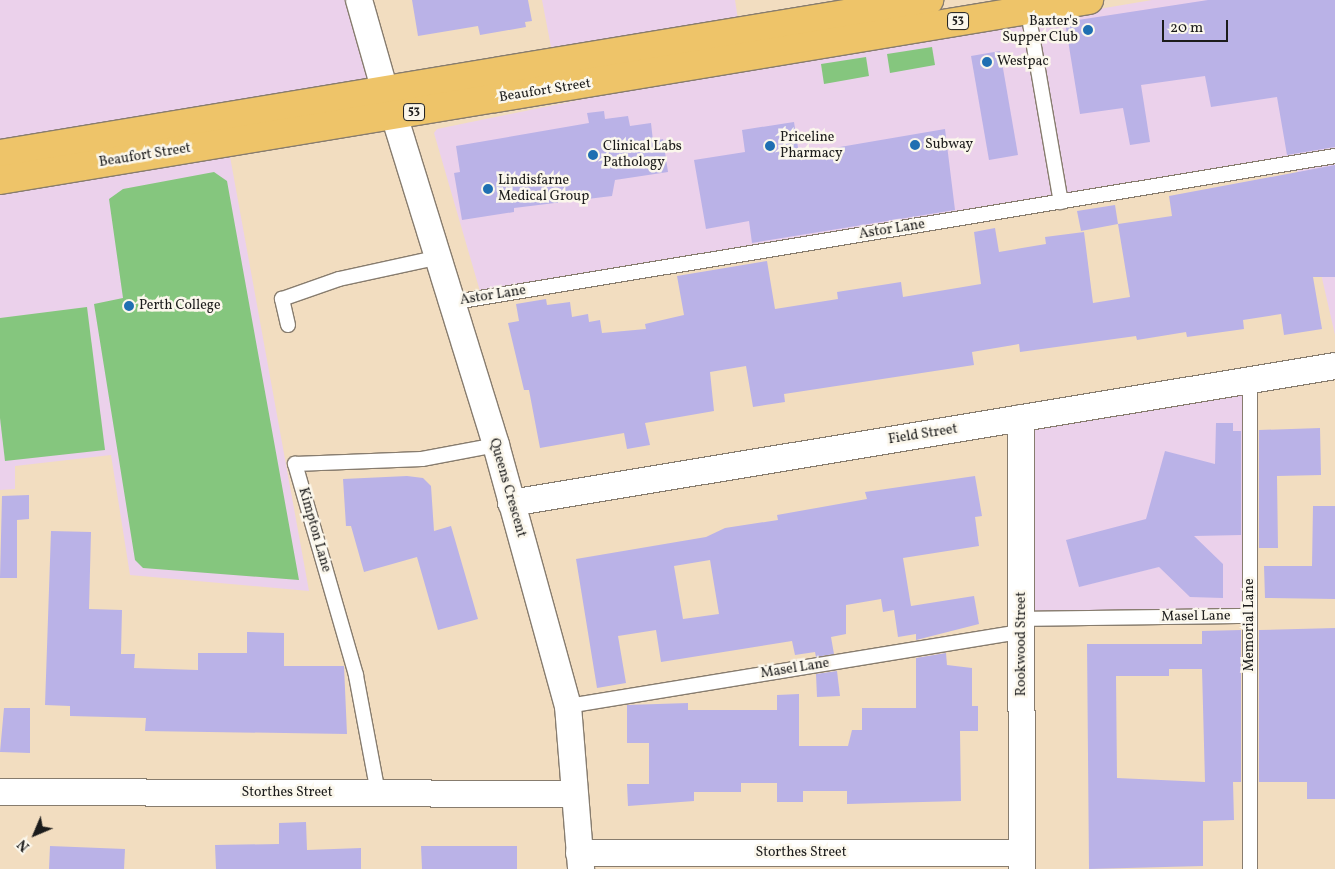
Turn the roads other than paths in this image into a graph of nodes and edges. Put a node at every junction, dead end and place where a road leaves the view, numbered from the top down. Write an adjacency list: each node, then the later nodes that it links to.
1 (359, 0): 5 (street, Queens Crescent)
2 (929, 0): 5 (main road, Beaufort Street / 53)
3 (1089, 0): 4 (main road, Beaufort Street / 53)
4 (1027, 5): 5 (main road, Beaufort Street / 53); 9 (lane)
5 (389, 103): 6 (main road, Beaufort Street / 53); 8 (main road, Beaufort Street / 53); 10 (street, Queens Crescent)
6 (0, 154)
7 (1335, 156): 9 (lane, Astor Lane)
8 (0, 180)
9 (1061, 202): 11 (lane, Astor Lane)
10 (436, 258): 11 (street, Queens Crescent); 12 (lane)
11 (449, 303): 16 (street, Queens Crescent)
12 (288, 325)
13 (1335, 366): 14 (street, Field Street)
14 (1250, 380): 15 (street, Field Street); 18 (lane, Memorial Lane)
15 (1021, 418): 17 (street, Field Street); 19 (street, Rookwood Street)
16 (496, 444): 17 (street, Queens Crescent); 22 (lane, Kimpton Lane)
17 (511, 503): 20 (street, Queens Crescent)
18 (1250, 616): 19 (lane, Masel Lane); 26 (lane, Memorial Lane)
19 (1022, 626): 20 (lane, Masel Lane); 25 (street, Rookwood Street)
20 (568, 706): 23 (street, Queens Crescent)
21 (0, 792): 22 (street, Storthes Street)
22 (378, 793): 23 (street, Storthes Street)
23 (574, 794): 24 (street, Queens Crescent)
24 (580, 861): 25 (street, Storthes Street)
25 (1022, 861)
26 (1250, 869)

